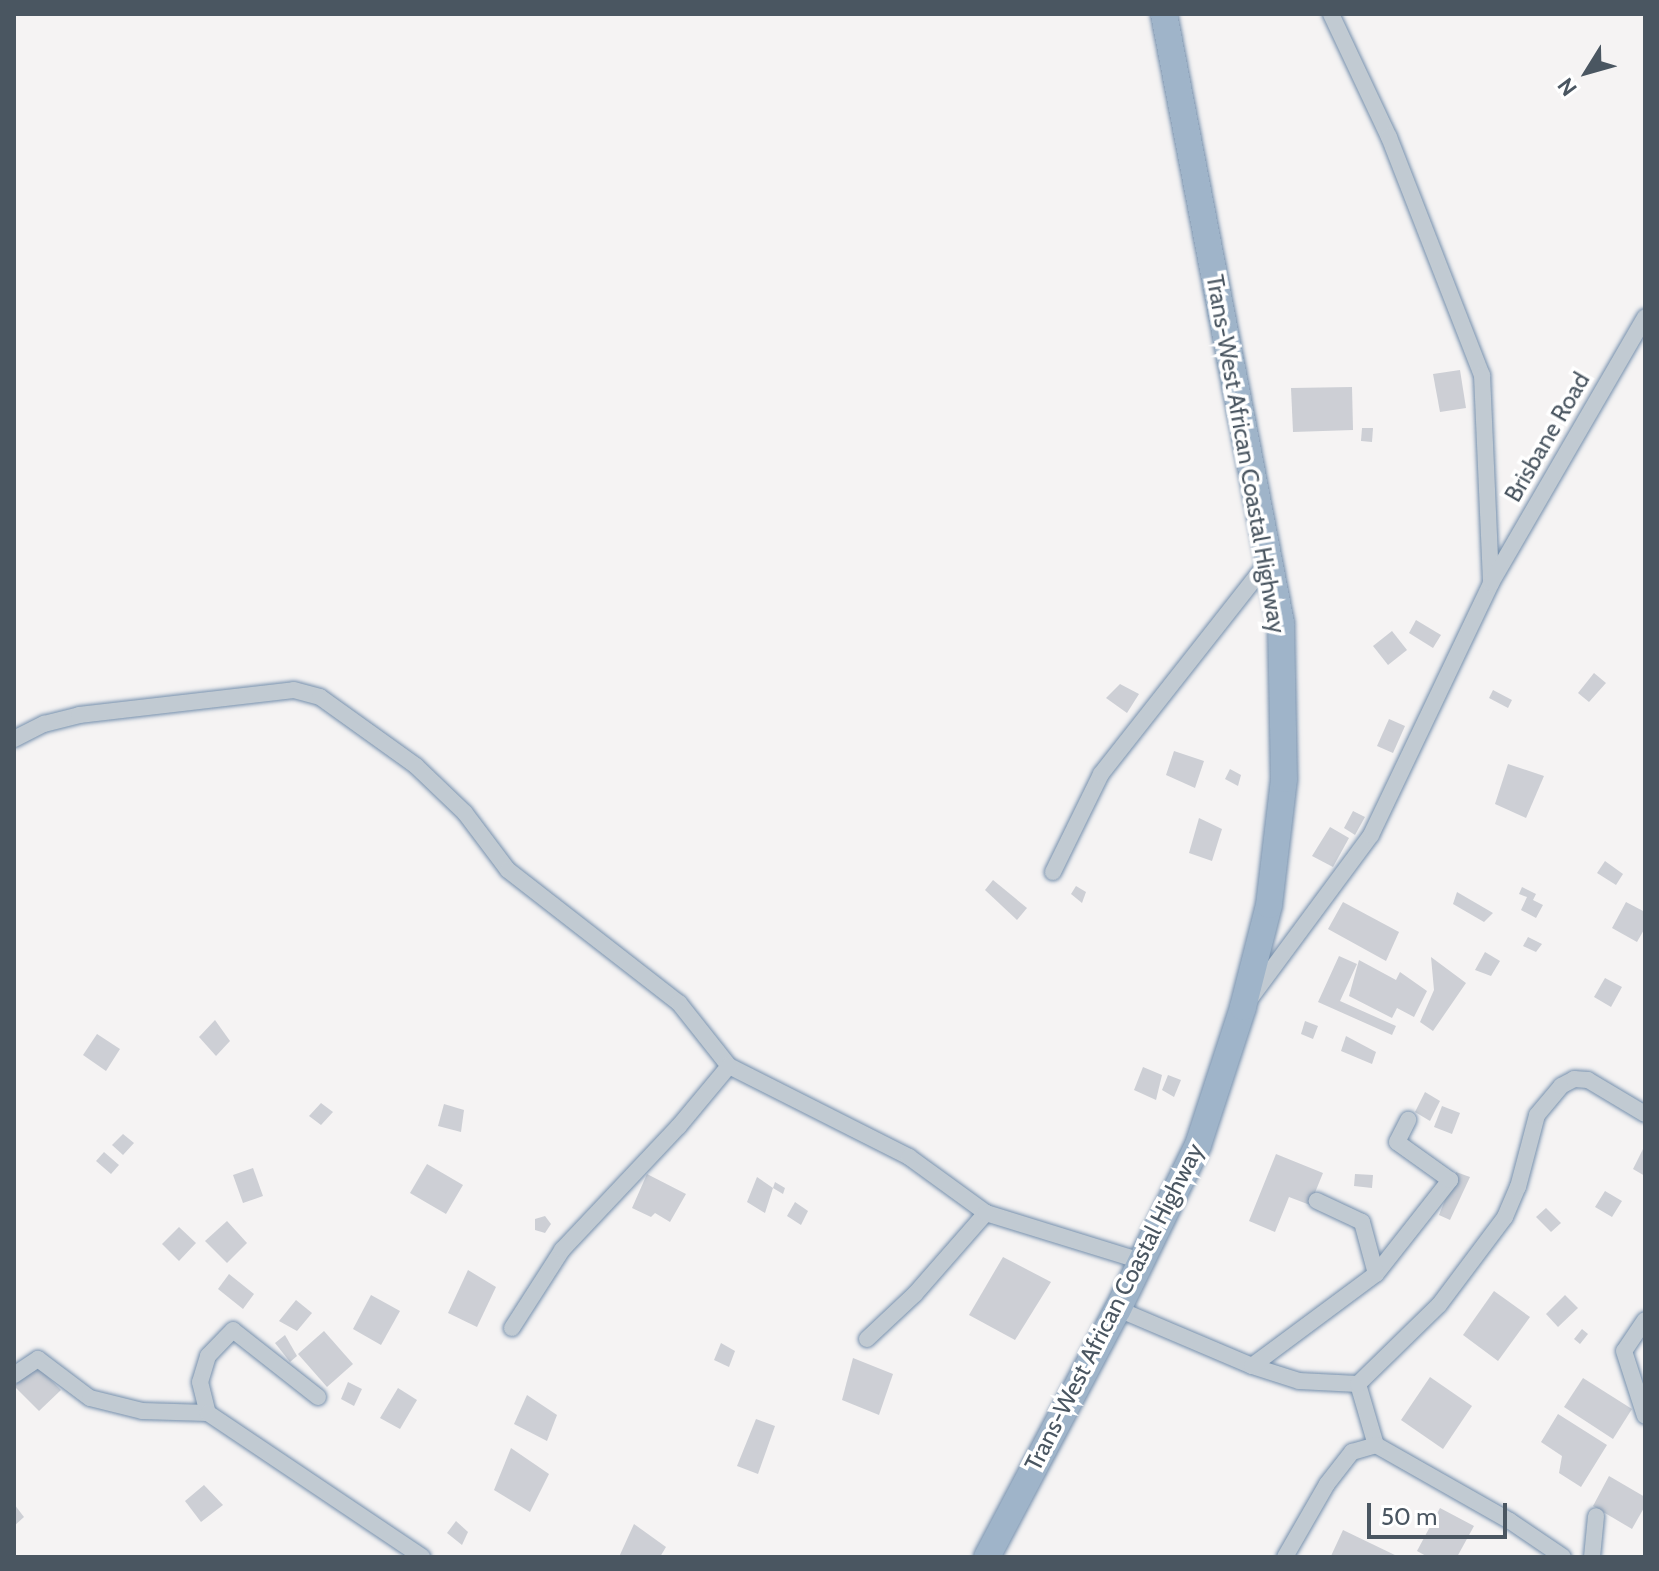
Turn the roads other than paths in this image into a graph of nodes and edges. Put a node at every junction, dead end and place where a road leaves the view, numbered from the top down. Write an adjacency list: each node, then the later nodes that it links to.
1 (1164, 14): 4 (highway, Trans-West African Coastal Highway)
2 (1331, 14): 5 (street)
3 (1645, 317): 5 (street, Brisbane Road)
4 (1268, 562): 7 (street); 8 (highway, Trans-West African Coastal Highway)
5 (1491, 583): 8 (street, Brisbane Road)
6 (14, 739): 9 (street)
7 (1053, 872)
8 (1243, 1007): 14 (highway, Trans-West African Coastal Highway)
9 (729, 1066): 13 (street); 18 (street)
10 (1645, 1114): 22 (street)
11 (1408, 1120): 15 (street)
12 (1317, 1201): 15 (street)
13 (986, 1213): 14 (street); 19 (street)
14 (1141, 1261): 16 (highway, Trans-West African Coastal Highway)
15 (1376, 1274): 20 (street)
16 (1118, 1309): 20 (street); 29 (highway, Trans-West African Coastal Highway)
17 (1645, 1320): 25 (street)
18 (512, 1328)
19 (867, 1339)
20 (1252, 1366): 22 (street)
21 (14, 1375): 24 (street)
22 (1358, 1384): 26 (street)
23 (318, 1397): 24 (street)
24 (208, 1413): 28 (street)
25 (1645, 1416)
26 (1376, 1445): 30 (street); 31 (street)
27 (1596, 1516): 32 (street)
28 (422, 1557)
29 (987, 1557)
30 (1285, 1557)
31 (1563, 1557)
32 (1592, 1557)

